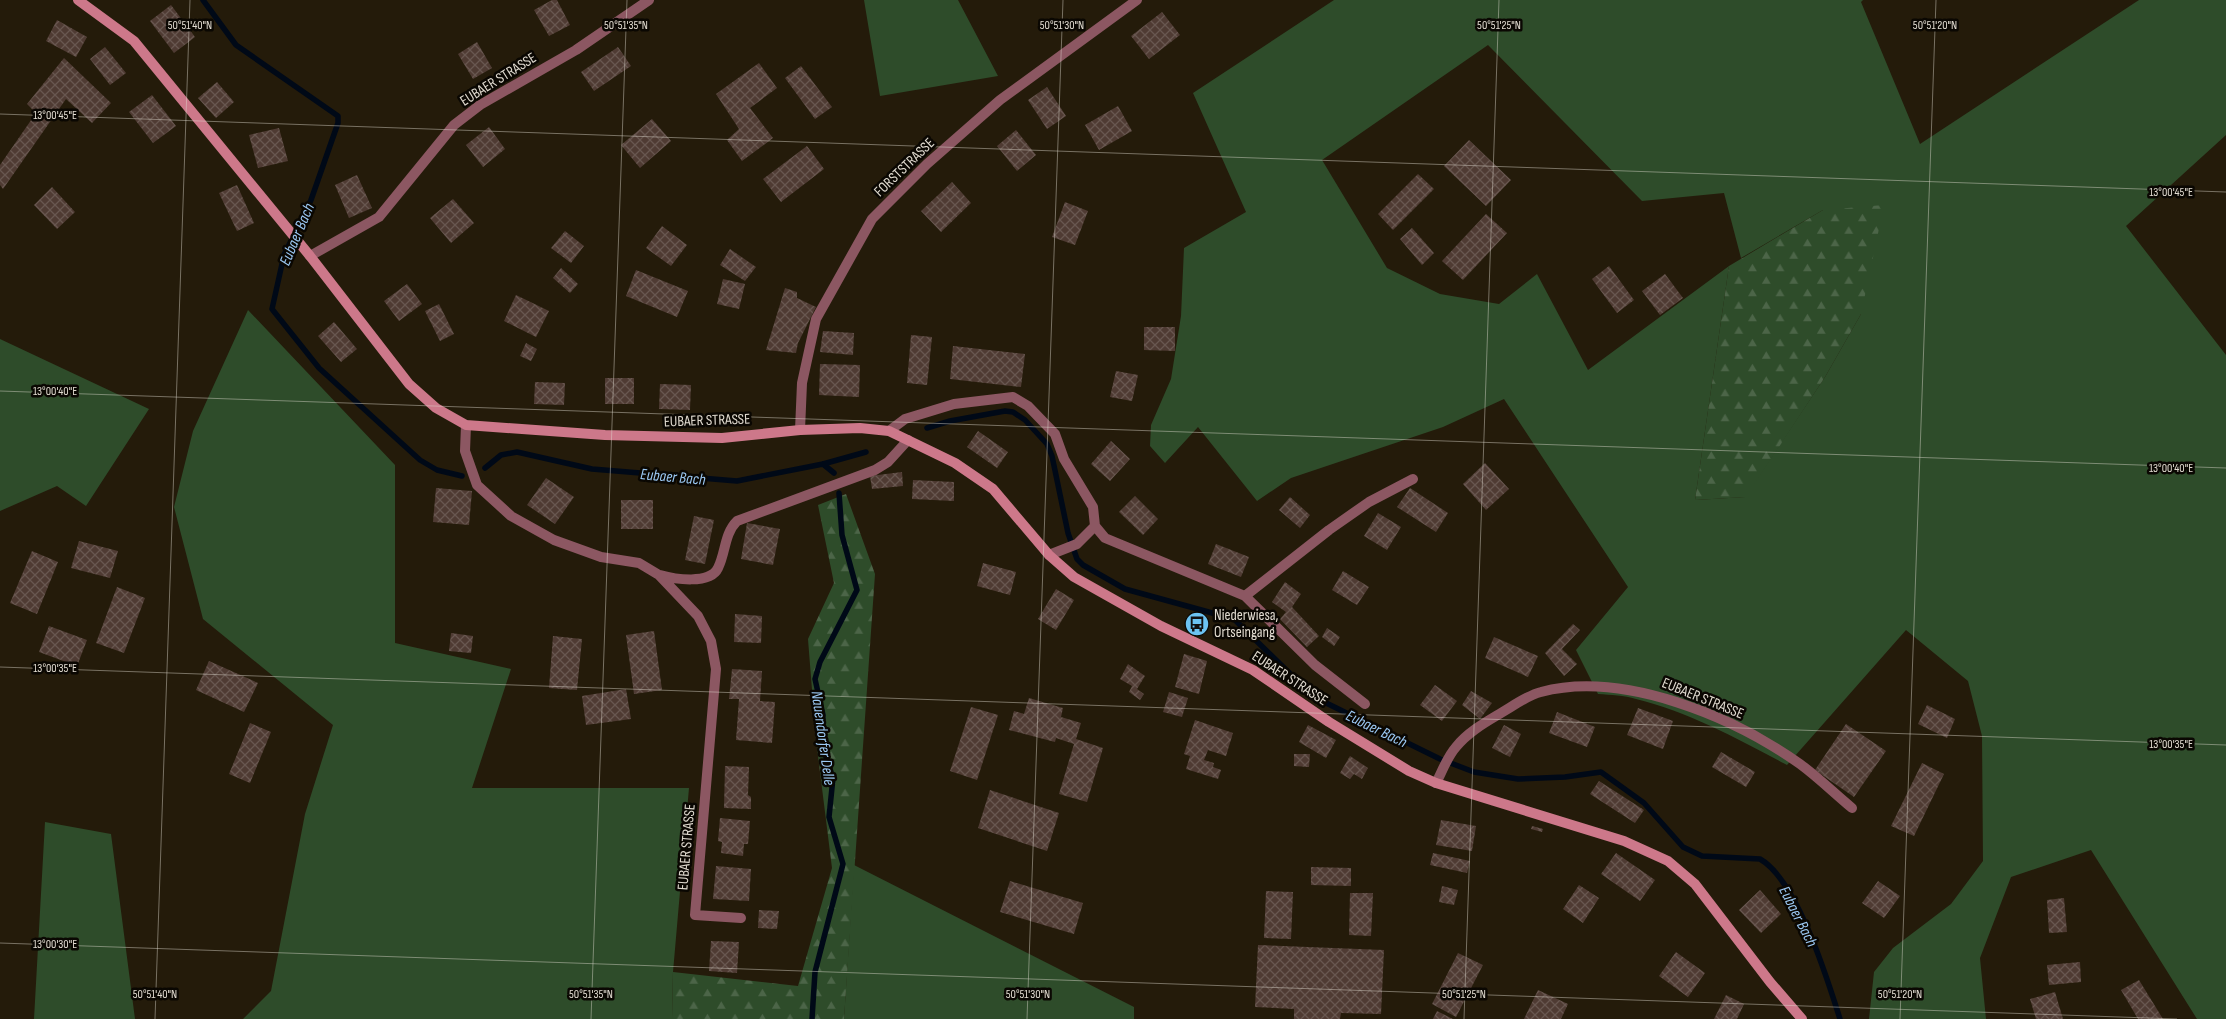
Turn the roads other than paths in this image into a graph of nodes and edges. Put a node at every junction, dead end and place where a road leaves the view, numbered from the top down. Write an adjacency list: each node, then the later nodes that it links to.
1 (78, 0): 4 (street, EUBAER STRASSE)
2 (649, 0): 4 (street, EUBAER STRASSE)
3 (1137, 0): 6 (street, FORSTSTRASSE)
4 (310, 256): 5 (street, EUBAER STRASSE)
5 (466, 425): 6 (street, EUBAER STRASSE); 12 (street, EUBAER STRASSE)
6 (800, 430): 7 (street, EUBAER STRASSE)
7 (889, 431): 8 (street, EUBAER STRASSE); 10 (street)
8 (908, 440): 11 (street, EUBAER STRASSE); 12 (street, EUBAER STRASSE)
9 (1414, 479): 13 (street)
10 (1095, 526): 11 (street); 13 (street, EUBAER STRASSE)
11 (1049, 555): 15 (street, EUBAER STRASSE)
12 (659, 575): 17 (street, EUBAER STRASSE)
13 (1245, 596): 14 (street, EUBAER STRASSE)
14 (1365, 704)
15 (1436, 783): 16 (street, EUBAER STRASSE); 18 (street, EUBAER STRASSE)
16 (1852, 808)
17 (741, 918)
18 (1802, 1019)

